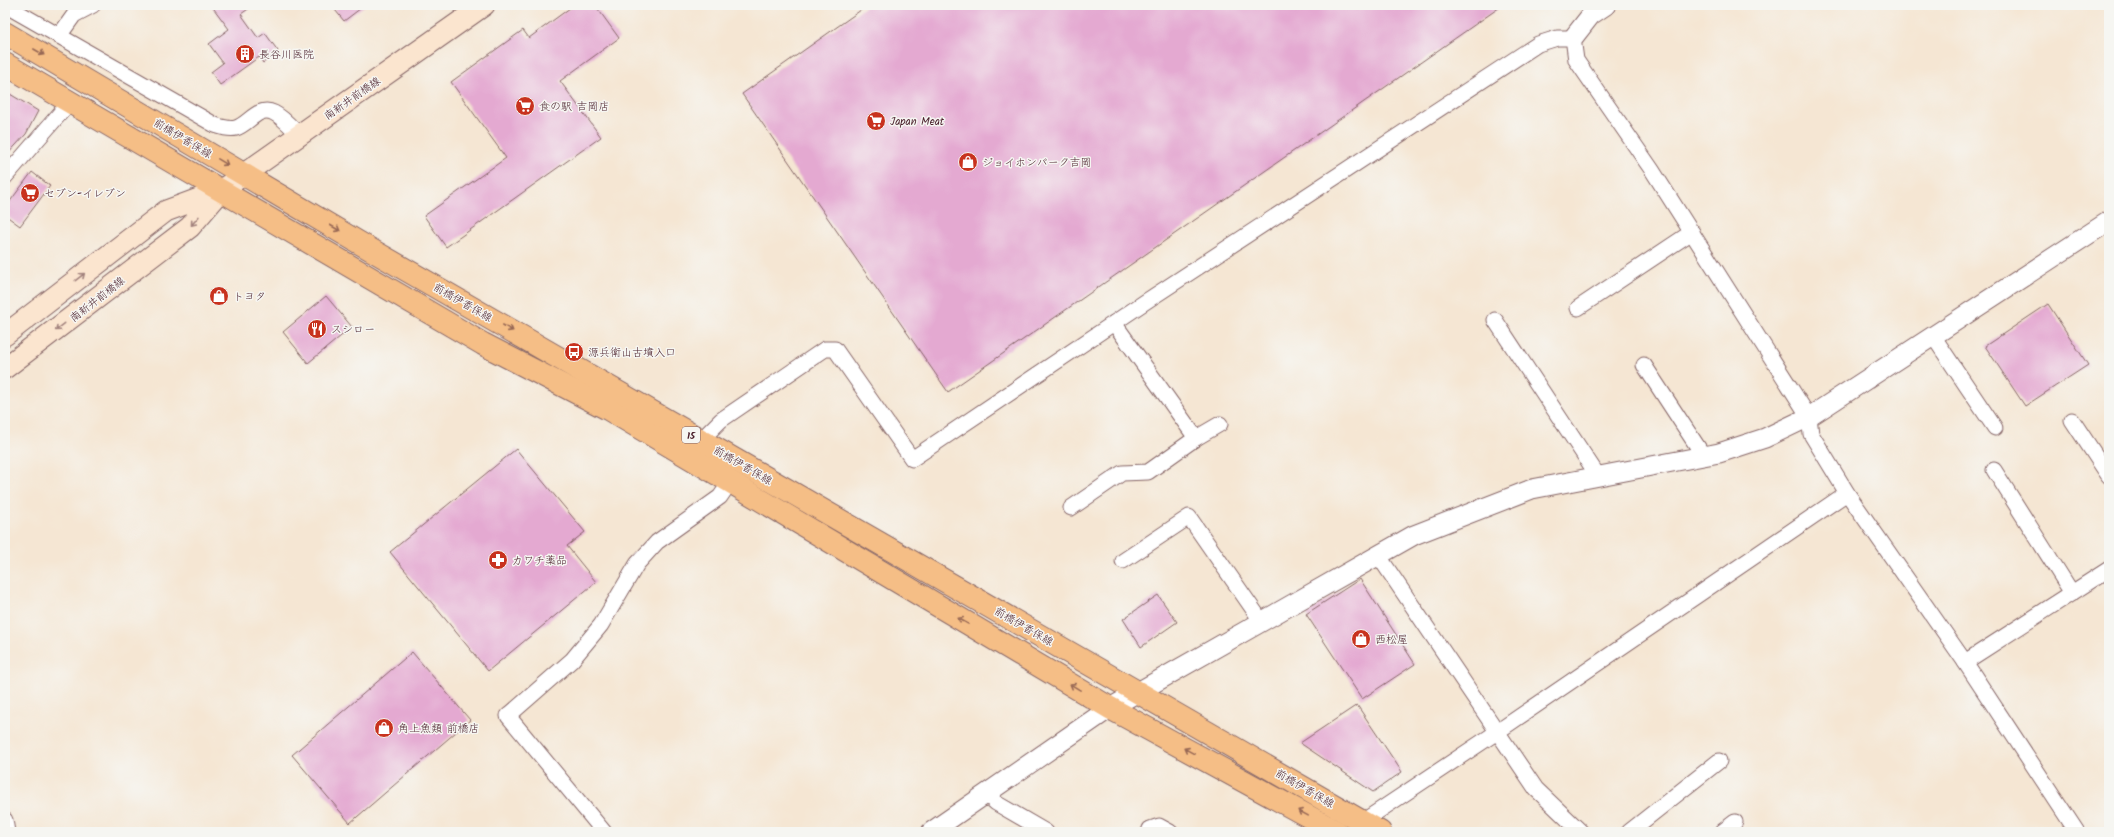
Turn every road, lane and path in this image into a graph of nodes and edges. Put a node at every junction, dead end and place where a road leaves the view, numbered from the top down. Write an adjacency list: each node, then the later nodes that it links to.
1 (5, 5): 6 (street)
2 (93, 5): 6 (street)
3 (484, 5): 10 (main road, 南新井前橋線)
4 (1606, 5): 7 (street)
5 (5, 33): 11 (main road, 前橋伊香保線 / 15, one-way to 11)
6 (59, 36): 10 (street)
7 (1573, 38): 15 (street); 18 (street)
8 (5, 64): 9 (main road, 前橋伊香保線 / 15)
9 (69, 101): 12 (street); 13 (main road, 前橋伊香保線 / 15)
10 (300, 136): 11 (main road, 南新井前橋線)
11 (244, 175): 13 (main road, 南新井前橋線); 28 (main road, 前橋伊香保線 / 15, one-way to 28)
12 (5, 177)
13 (220, 191): 19 (main road, 南新井前橋線, one-way to 13); 22 (main road, 南新井前橋線, one-way to 22); 33 (main road, 前橋伊香保線 / 15)
14 (2109, 221): 20 (street)
15 (1692, 232): 16 (street); 23 (street)
16 (1578, 308)
17 (1495, 320): 31 (street)
18 (1114, 323): 27 (street); 28 (street)
19 (5, 335)
20 (1933, 336): 23 (street); 26 (street)
21 (1644, 366): 29 (street)
22 (5, 368)
23 (1809, 416): 29 (street); 34 (street)
24 (2072, 420): 32 (street)
25 (1220, 424): 27 (street)
26 (1995, 428)
27 (1196, 438): 35 (street)
28 (701, 440): 42 (main road, 前橋伊香保線 / 15)
29 (1703, 456): 31 (street)
30 (1994, 470): 39 (street)
31 (1598, 476): 36 (street)
32 (2109, 476)
33 (731, 481): 43 (main road, 前橋伊香保線 / 15, one-way to 33); 52 (street)
34 (1847, 493): 41 (street); 44 (street)
35 (1071, 508)
36 (1378, 555): 40 (street); 44 (street)
37 (1123, 561): 40 (street)
38 (2109, 569): 39 (street)
39 (2072, 593): 41 (street)
40 (1262, 622): 42 (street)
41 (1965, 662): 60 (street)
42 (1139, 692): 43 (street); 49 (main road, 前橋伊香保線 / 15)
43 (1110, 708): 46 (street); 50 (main road, 前橋伊香保線 / 15, one-way to 43)
44 (1497, 732): 49 (street); 57 (street)
45 (1719, 761): 58 (street)
46 (986, 794): 53 (street); 54 (street)
47 (5, 820): 51 (street)
48 (1735, 822): 59 (street)
49 (1371, 827)
50 (1333, 831)
51 (7, 832)
52 (604, 832)
53 (931, 832)
54 (1046, 832)
55 (1149, 832): 56 (street)
56 (1170, 832)
57 (1581, 832)
58 (1629, 832)
59 (1722, 832)
60 (2077, 832)

